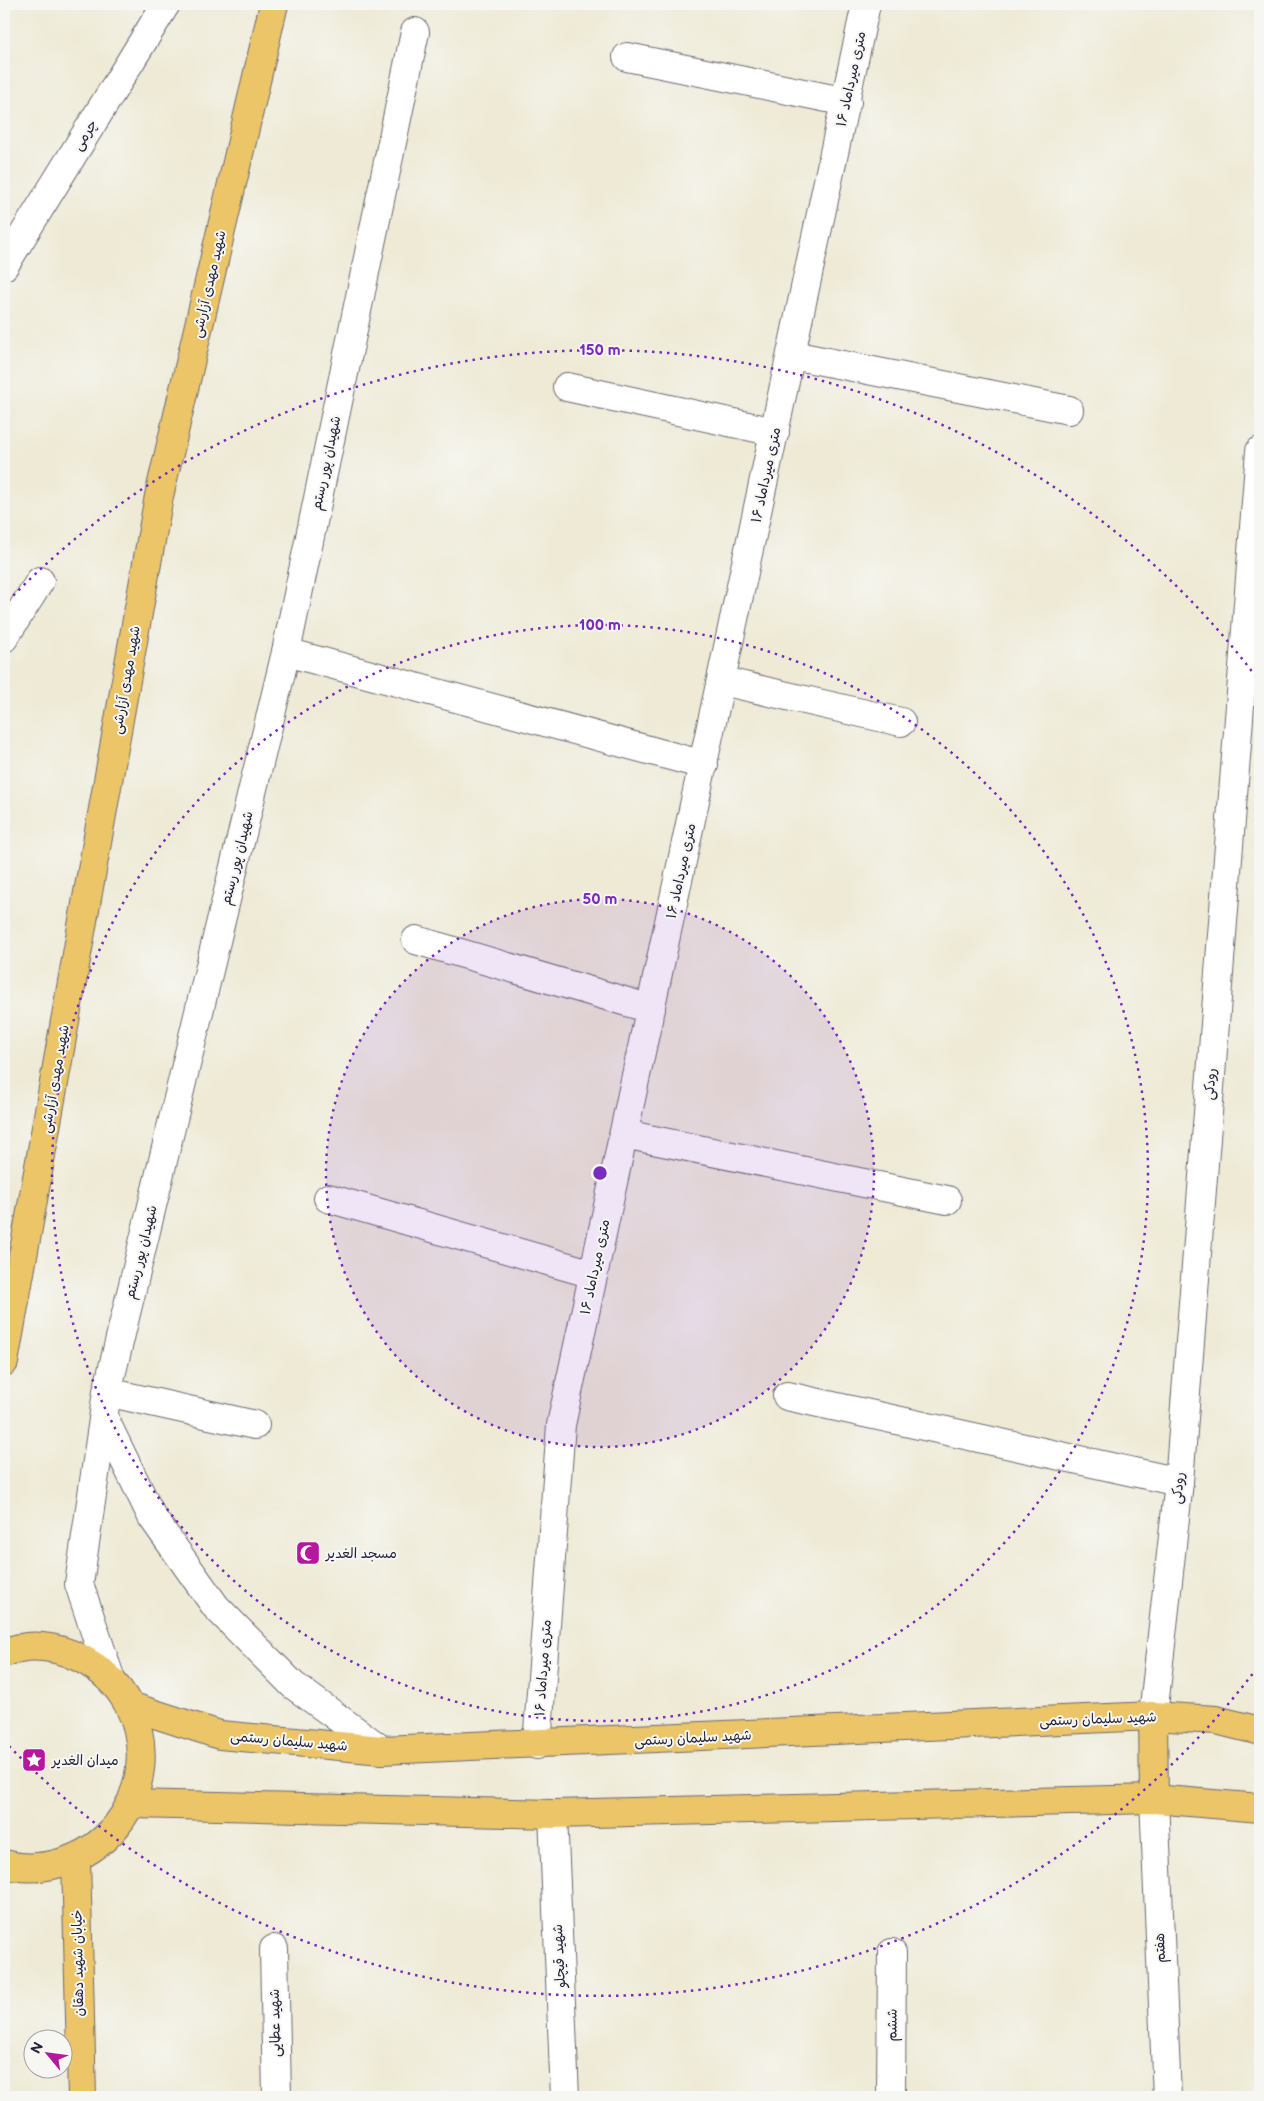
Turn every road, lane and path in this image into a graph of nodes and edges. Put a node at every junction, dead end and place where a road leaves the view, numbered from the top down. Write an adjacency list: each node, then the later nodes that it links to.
1 (166, 4): 7 (street, چرمی)
2 (274, 4): 26 (main road, شهید مهدی آزارشی)
3 (866, 4): 6 (street, ۱۶ متری میرداماد)
4 (415, 32): 16 (street, شهیدان پور رستم)
5 (627, 57): 6 (street)
6 (846, 102): 8 (street, ۱۶ متری میرداماد)
7 (4, 266)
8 (792, 355): 10 (street); 11 (street, ۱۶ متری میرداماد)
9 (567, 388): 11 (street)
10 (1069, 410)
11 (775, 432): 17 (street, ۱۶ متری میرداماد)
12 (1260, 451): 13 (street, رودکی)
13 (1258, 513): 30 (street, رودکی)
14 (40, 581): 15 (street)
15 (4, 638)
16 (286, 652): 19 (street); 28 (street, شهیدان پور رستم)
17 (722, 681): 18 (street); 19 (street, ۱۶ متری میرداماد)
18 (901, 722)
19 (704, 765): 21 (street, ۱۶ متری میرداماد)
20 (416, 940): 21 (street)
21 (652, 1009): 22 (street, ۱۶ متری میرداماد)
22 (624, 1134): 24 (street); 25 (street, ۱۶ متری میرداماد)
23 (328, 1198): 25 (street)
24 (947, 1200)
25 (593, 1274): 36 (street, ۱۶ متری میرداماد)
26 (4, 1362)
27 (787, 1396): 30 (street)
28 (106, 1405): 29 (street); 32 (street, شهیدان پور رستم); 37 (street)
29 (255, 1425)
30 (1179, 1482): 34 (street, رودکی)
31 (4, 1652): 32 (main road)
32 (111, 1680): 33 (main road)
33 (130, 1706): 37 (main road, شهید سلیمان رستمی); 39 (main road)
34 (1153, 1716): 35 (main road, شهید سلیمان رستمی); 36 (main road, شهید سلیمان رستمی); 38 (main road)
35 (1260, 1731)
36 (537, 1745): 37 (main road, شهید سلیمان رستمی)
37 (382, 1750)
38 (1154, 1799): 40 (main road); 41 (main road); 50 (street, هفتم)
39 (131, 1804): 41 (main road); 42 (main road)
40 (1260, 1808)
41 (553, 1814): 48 (street, شهید قیچلو)
42 (76, 1858): 43 (main road); 46 (main road, خیابان شهید دهقان)
43 (4, 1864)
44 (274, 1949): 47 (street, شهید عطایی)
45 (892, 1954): 49 (street, ششم)
46 (82, 2097)
47 (277, 2097)
48 (566, 2097)
49 (891, 2097)
50 (1167, 2097)

